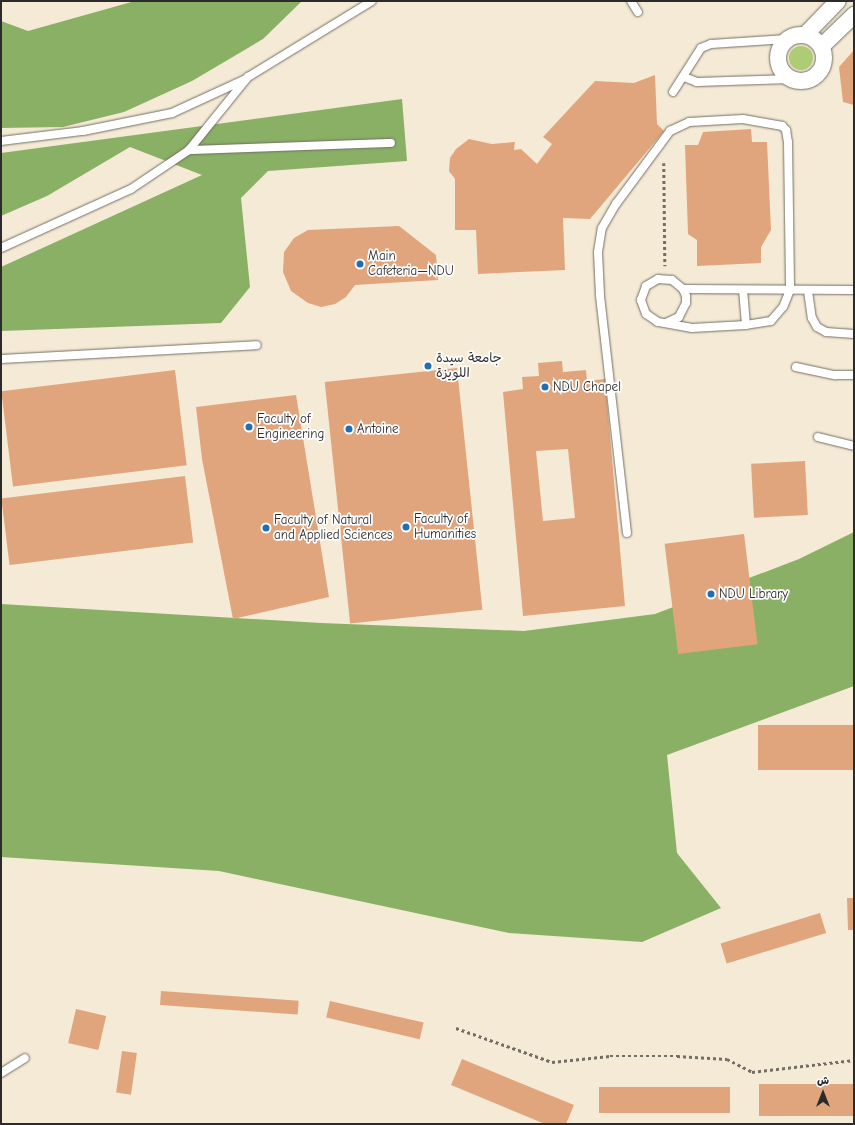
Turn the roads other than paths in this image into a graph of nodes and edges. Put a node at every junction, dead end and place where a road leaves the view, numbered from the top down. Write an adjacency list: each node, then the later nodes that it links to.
1 (372, 1): 9 (lane)
2 (630, 1): 4 (lane)
3 (838, 1): 6 (street)
4 (638, 12)
5 (854, 15): 8 (street)
6 (806, 35): 7 (street); 8 (street)
7 (788, 39): 10 (lane); 11 (street)
8 (822, 46): 11 (street)
9 (248, 77): 13 (lane); 15 (lane)
10 (684, 77): 11 (lane); 12 (lane)
11 (791, 80)
12 (673, 92)
13 (1, 141)
14 (391, 143): 15 (lane)
15 (189, 150): 16 (lane)
16 (1, 248)
17 (683, 289): 18 (lane); 22 (lane); 22 (lane)
18 (743, 290): 19 (lane); 23 (lane)
19 (790, 290): 21 (lane); 23 (lane); 31 (lane)
20 (854, 290): 21 (lane)
21 (808, 291): 24 (lane)
22 (666, 323): 23 (lane)
23 (746, 325)
24 (854, 334)
25 (257, 345): 26 (lane)
26 (1, 359)
27 (796, 366): 28 (lane)
28 (854, 375)
29 (818, 437): 30 (lane)
30 (854, 446)
31 (627, 533)
32 (25, 1058): 33 (lane)
33 (1, 1073)

